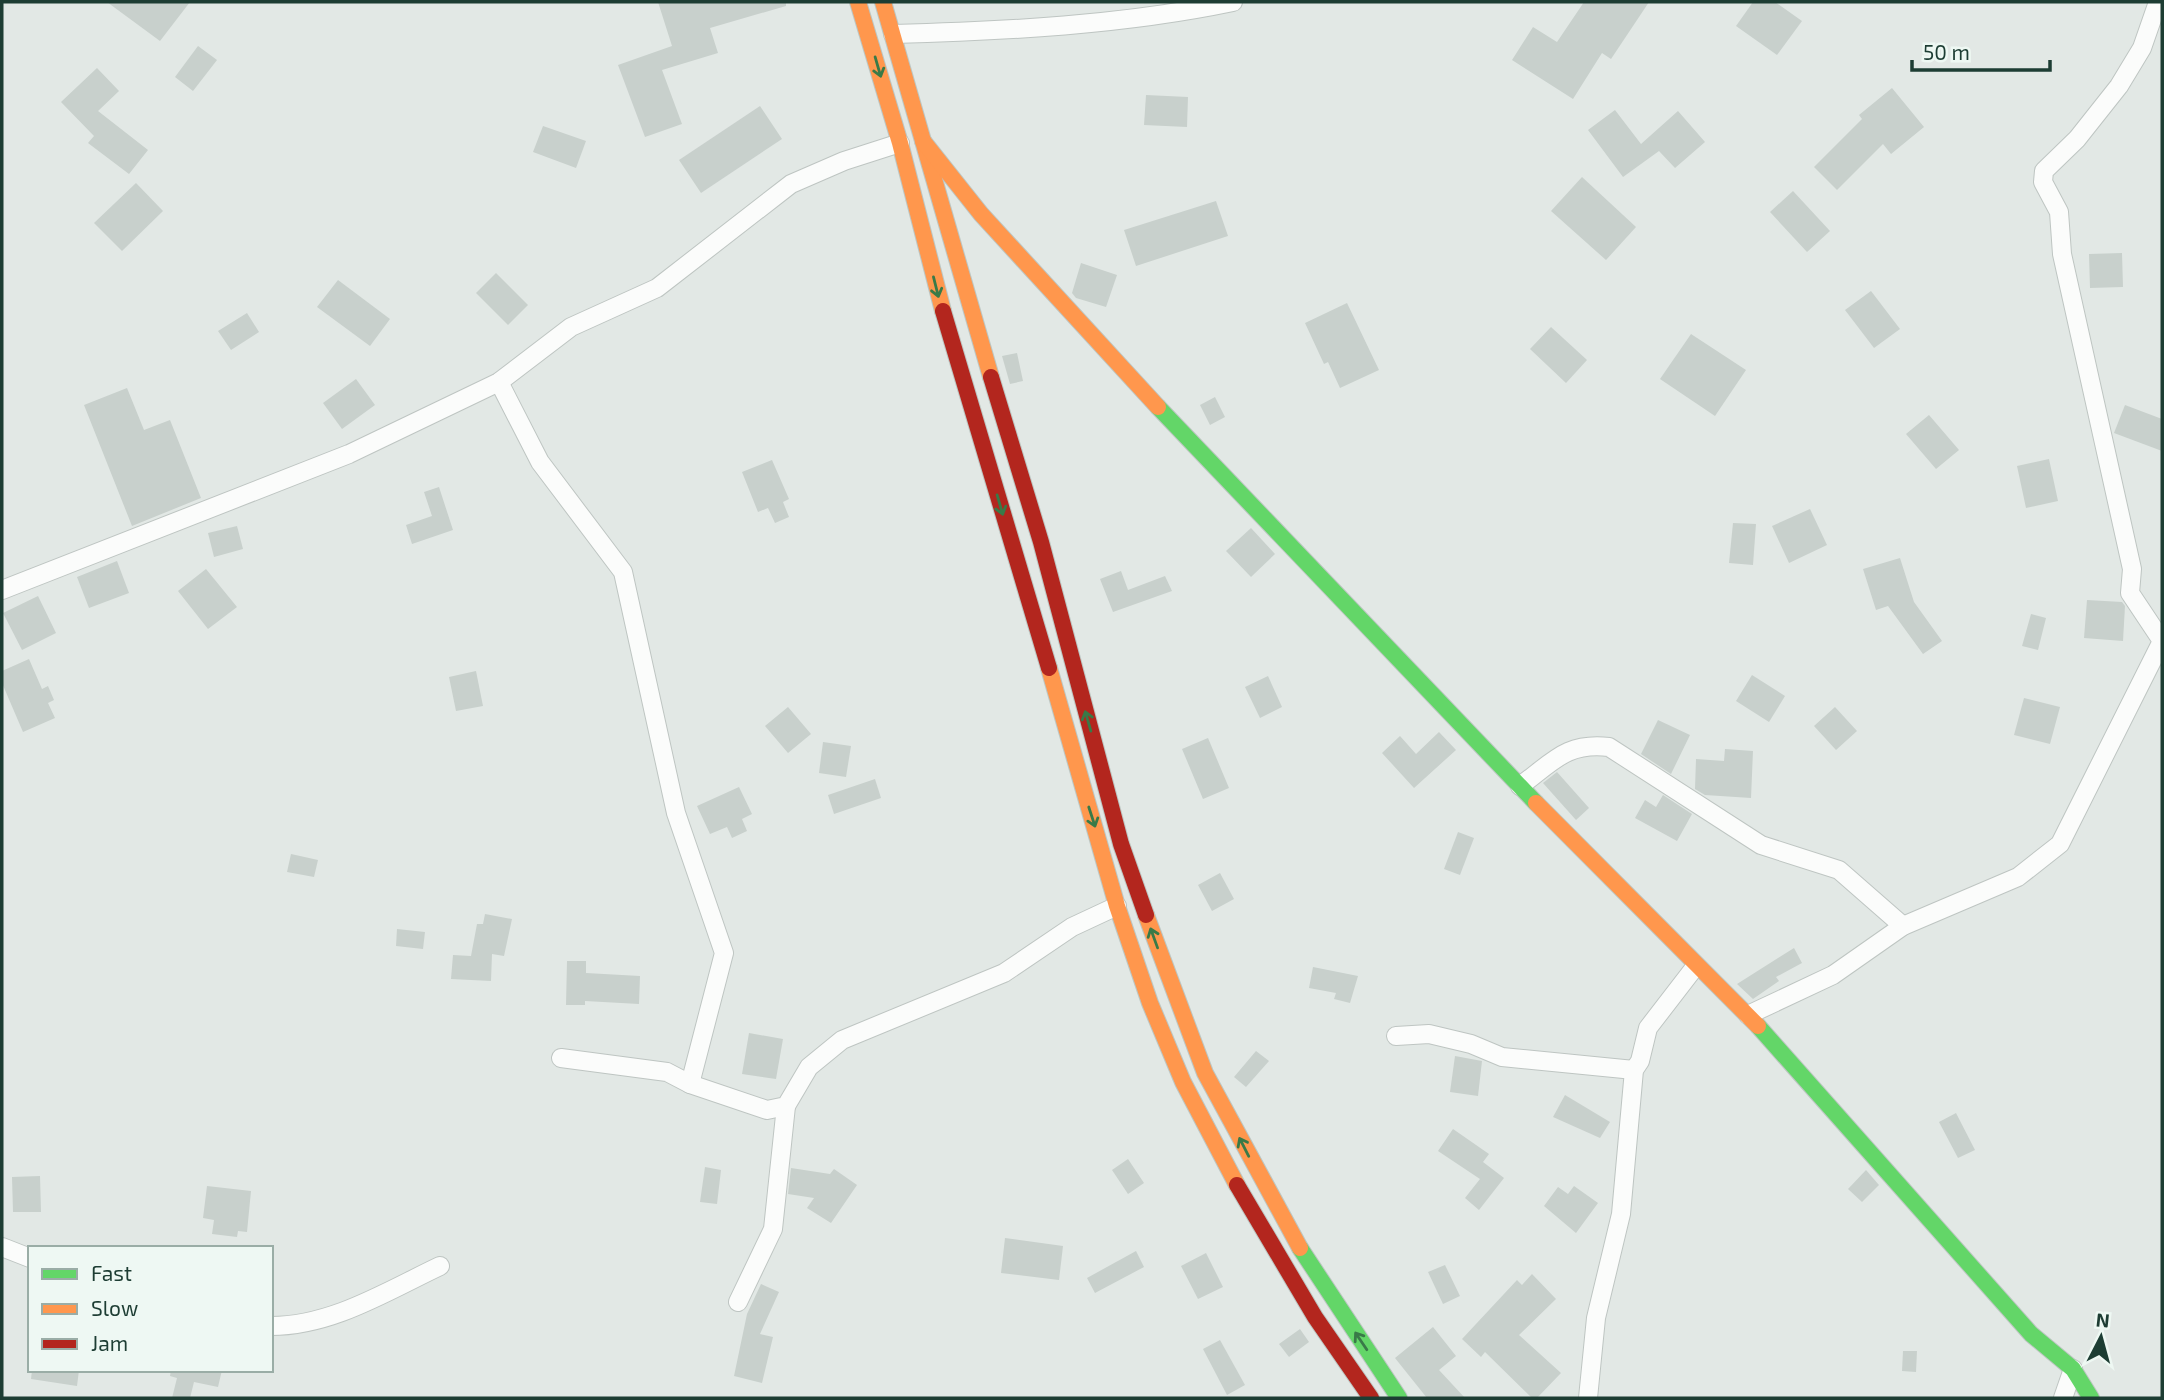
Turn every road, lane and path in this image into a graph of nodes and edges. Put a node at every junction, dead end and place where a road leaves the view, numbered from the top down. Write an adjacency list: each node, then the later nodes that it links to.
1 (858, 2): 7 (main road, one-way to 7)
2 (883, 2): 5 (main road)
3 (1233, 2): 5 (street)
4 (2158, 2): 12 (street)
5 (893, 34): 6 (main road)
6 (923, 140): 8 (main road); 13 (main road)
7 (900, 144): 9 (main road, one-way to 9); 10 (street)
8 (990, 371): 9 (main road); 30 (main road, one-way to 8)
9 (964, 380): 14 (main road, one-way to 14)
10 (499, 382): 11 (street); 21 (street)
11 (2, 590)
12 (2162, 642): 15 (street)
13 (1520, 786): 15 (street); 16 (main road)
14 (1117, 906): 22 (street); 29 (main road)
15 (1903, 926): 17 (street)
16 (1695, 967): 17 (main road); 20 (street)
17 (1748, 1015): 28 (main road)
18 (1396, 1036): 20 (street)
19 (561, 1058): 21 (street)
20 (1634, 1070): 31 (street)
21 (690, 1084): 22 (street)
22 (786, 1106): 26 (street)
23 (2, 1247): 24 (street)
24 (28, 1257)
25 (440, 1266): 27 (street)
26 (738, 1302)
27 (273, 1326)
28 (2073, 1369): 32 (street); 33 (main road)
29 (1371, 1398)
30 (1399, 1398)
31 (1588, 1398)
32 (2063, 1398)
33 (2091, 1398)

